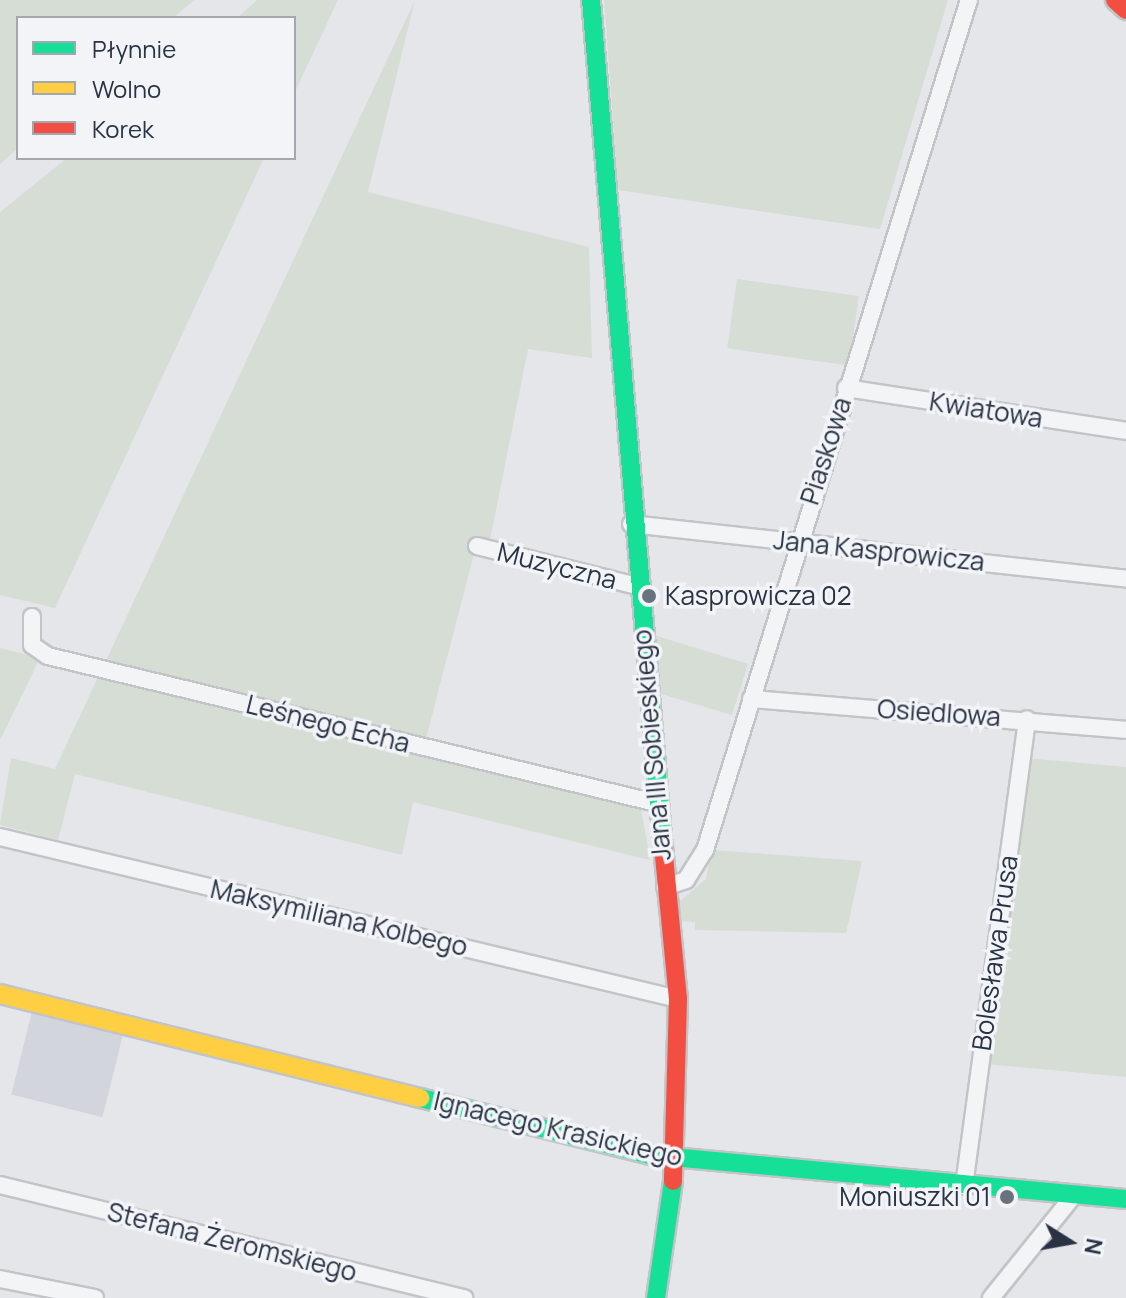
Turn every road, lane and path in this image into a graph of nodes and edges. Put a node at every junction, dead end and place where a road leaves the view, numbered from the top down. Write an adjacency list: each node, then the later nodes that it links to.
1 (591, 0): 7 (street, Jana III Sobieskiego)
2 (969, 0): 5 (street, Piaskowa)
3 (1115, 0): 4 (street)
4 (1126, 10)
5 (846, 388): 6 (street, Kwiatowa); 8 (street, Piaskowa)
6 (1126, 431)
7 (631, 524): 8 (street, Jana Kasprowicza); 11 (street, Jana III Sobieskiego)
8 (796, 541): 10 (street, Jana Kasprowicza); 13 (street, Piaskowa)
9 (477, 546): 11 (street, Muzyczna)
10 (1126, 579)
11 (637, 586): 16 (street, Jana III Sobieskiego)
12 (32, 617): 16 (street, Leśnego Echa)
13 (751, 699): 14 (street, Osiedlowa); 18 (street, Piaskowa)
14 (1027, 719): 15 (street, Osiedlowa); 23 (street, Bolesława Prusa)
15 (1126, 730)
16 (656, 803): 18 (street, Jana III Sobieskiego)
17 (0, 837): 20 (street, Maksymiliana Kolbego)
18 (665, 887): 20 (street, Jana III Sobieskiego)
19 (0, 994): 21 (street, Ignacego Krasickiego)
20 (678, 999): 21 (street, Jana III Sobieskiego)
21 (676, 1158): 23 (street, Ignacego Krasickiego); 29 (street, Jana III Sobieskiego)
22 (0, 1185): 28 (street, Stefana Żeromskiego)
23 (964, 1186): 24 (street, Ignacego Krasickiego)
24 (1074, 1195): 25 (street, Ignacego Krasickiego); 30 (street)
25 (1126, 1199)
26 (0, 1279): 27 (street)
27 (95, 1298)
28 (464, 1298)
29 (656, 1298)
30 (991, 1298)

